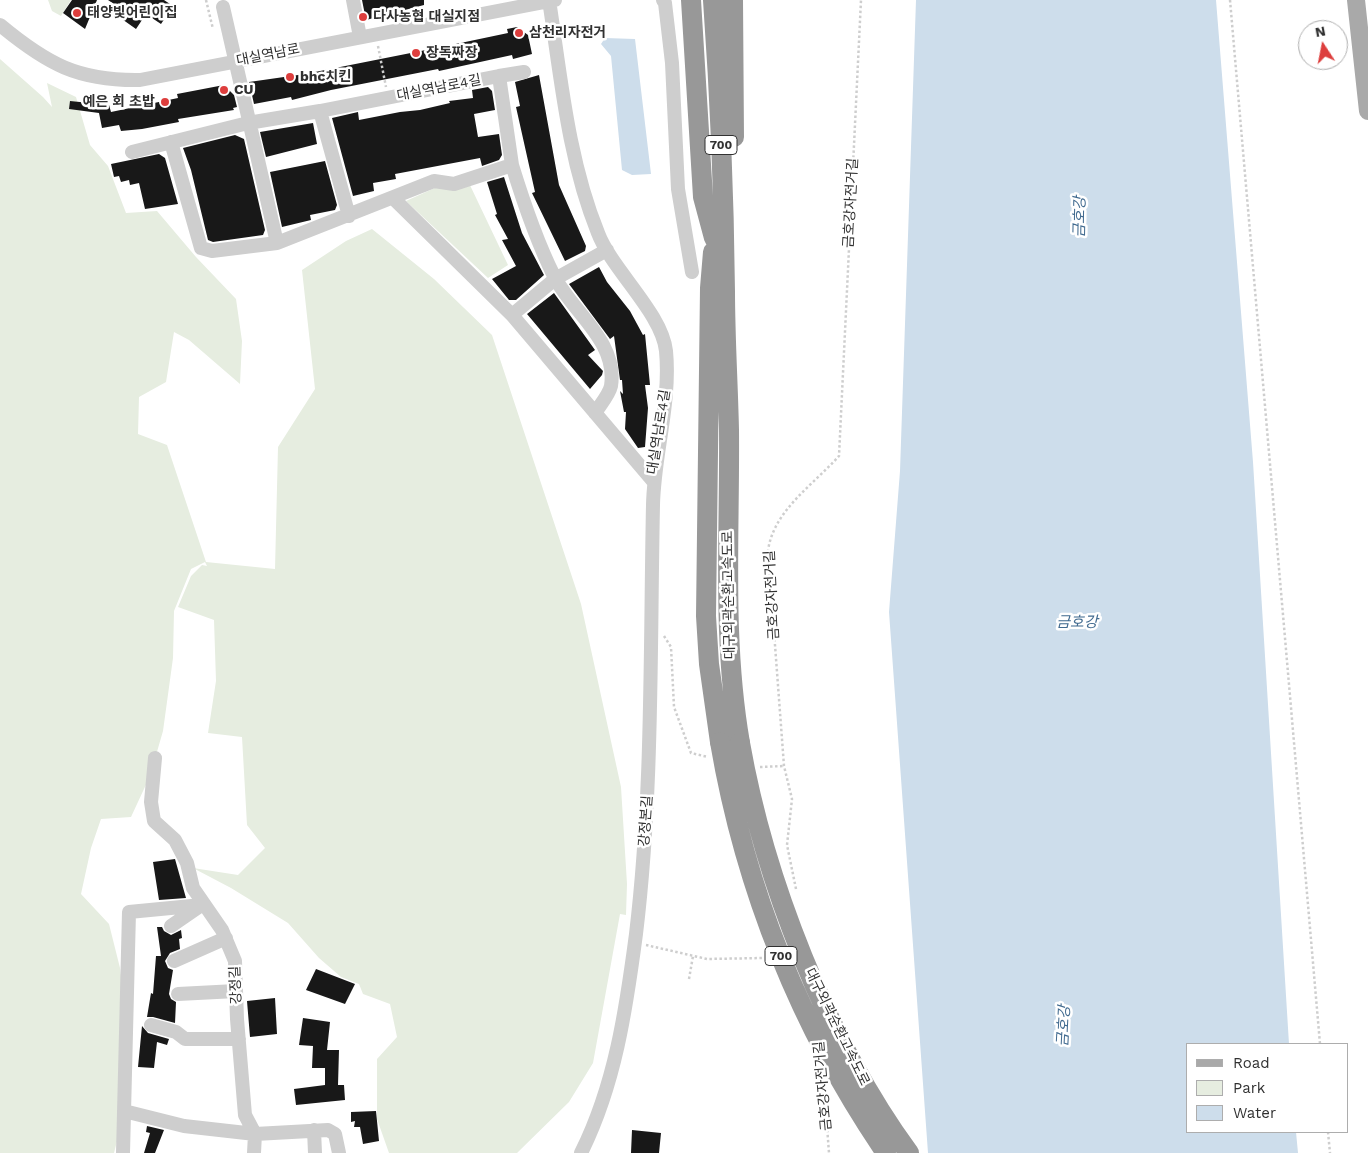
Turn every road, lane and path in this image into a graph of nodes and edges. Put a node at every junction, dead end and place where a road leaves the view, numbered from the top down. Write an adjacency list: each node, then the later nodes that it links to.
1 (206, 0): 14 (path)
2 (353, 0): 16 (street)
3 (551, 0): 15 (street, 대실역남로); 31 (street, 대실역남로4길)
4 (663, 0): 33 (street)
5 (691, 0): 29 (highway)
6 (702, 0): 29 (highway, 대구외곽순환고속도로 / 700)
7 (713, 0): 32 (highway, 대구외곽순환고속도로 / 700)
8 (733, 0): 32 (highway)
9 (861, 0): 43 (path, 금호강자전거길)
10 (1230, 0): 57 (path)
11 (1356, 0): 22 (main road)
12 (223, 7): 17 (street)
13 (0, 25): 17 (street, 대실역남로)
14 (213, 29)
15 (376, 34): 16 (street, 대실역남로); 20 (path)
16 (360, 37): 17 (street, 대실역남로)
17 (234, 62): 23 (street)
18 (524, 72): 19 (street)
19 (498, 76): 20 (street, 대실역남로4길); 26 (street, 대실역남로4길)
20 (388, 98): 21 (street, 대실역남로4길)
21 (320, 111): 23 (street, 대실역남로4길); 28 (street)
22 (1368, 111)
23 (248, 124): 24 (street, 대실역남로4길); 30 (street)
24 (171, 142): 25 (street, 대실역남로4길); 30 (street)
25 (132, 152)
26 (512, 165): 27 (street); 34 (street, 대실역남로4길)
27 (393, 198): 28 (street); 36 (street)
28 (349, 216): 30 (street)
29 (714, 238): 35 (highway, 대구외곽순환고속도로 / 700)
30 (277, 243)
31 (607, 250): 34 (street); 38 (street, 대실역남로4길)
32 (725, 257): 35 (highway, 대구외곽순환고속도로 / 700)
33 (692, 272)
34 (555, 279): 36 (street); 37 (street, 대실역남로4길)
35 (717, 289): 40 (highway, 대구외곽순환고속도로 / 700); 70 (highway, 대구외곽순환고속도로 / 700, bridge)
36 (512, 315): 37 (street)
37 (596, 413): 38 (street, 대실역남로4길)
38 (654, 481): 39 (street, 강정본길)
39 (650, 616): 40 (path); 48 (street, 강정본길)
40 (715, 749): 69 (highway, 대구외곽순환고속도로 / 700, bridge)
41 (155, 758): 45 (street, 강정길)
42 (757, 766): 43 (path)
43 (784, 766): 44 (path, 금호강자전거길)
44 (796, 892)
45 (202, 905): 46 (street); 47 (street, 강정길); 59 (street)
46 (171, 926)
47 (226, 938): 51 (street); 53 (street, 강정길)
48 (635, 942): 49 (path); 67 (street, 강정본길)
49 (694, 956): 50 (path); 52 (path)
50 (766, 958)
51 (174, 961)
52 (689, 979)
53 (236, 990): 54 (street); 56 (street, 강정길)
54 (178, 994)
55 (151, 1025): 56 (street)
56 (238, 1039): 62 (street, 강정길)
57 (1320, 1043)
58 (824, 1077): 68 (path, 금호강자전거길)
59 (124, 1111): 62 (street); 63 (street)
60 (314, 1130): 62 (street); 65 (street); 66 (street)
61 (1328, 1133): 71 (path)
62 (255, 1134): 64 (street)
63 (123, 1153)
64 (254, 1153)
65 (315, 1153)
66 (340, 1153)
67 (581, 1153)
68 (829, 1153)
69 (886, 1153)
70 (909, 1153)
71 (1330, 1153)

